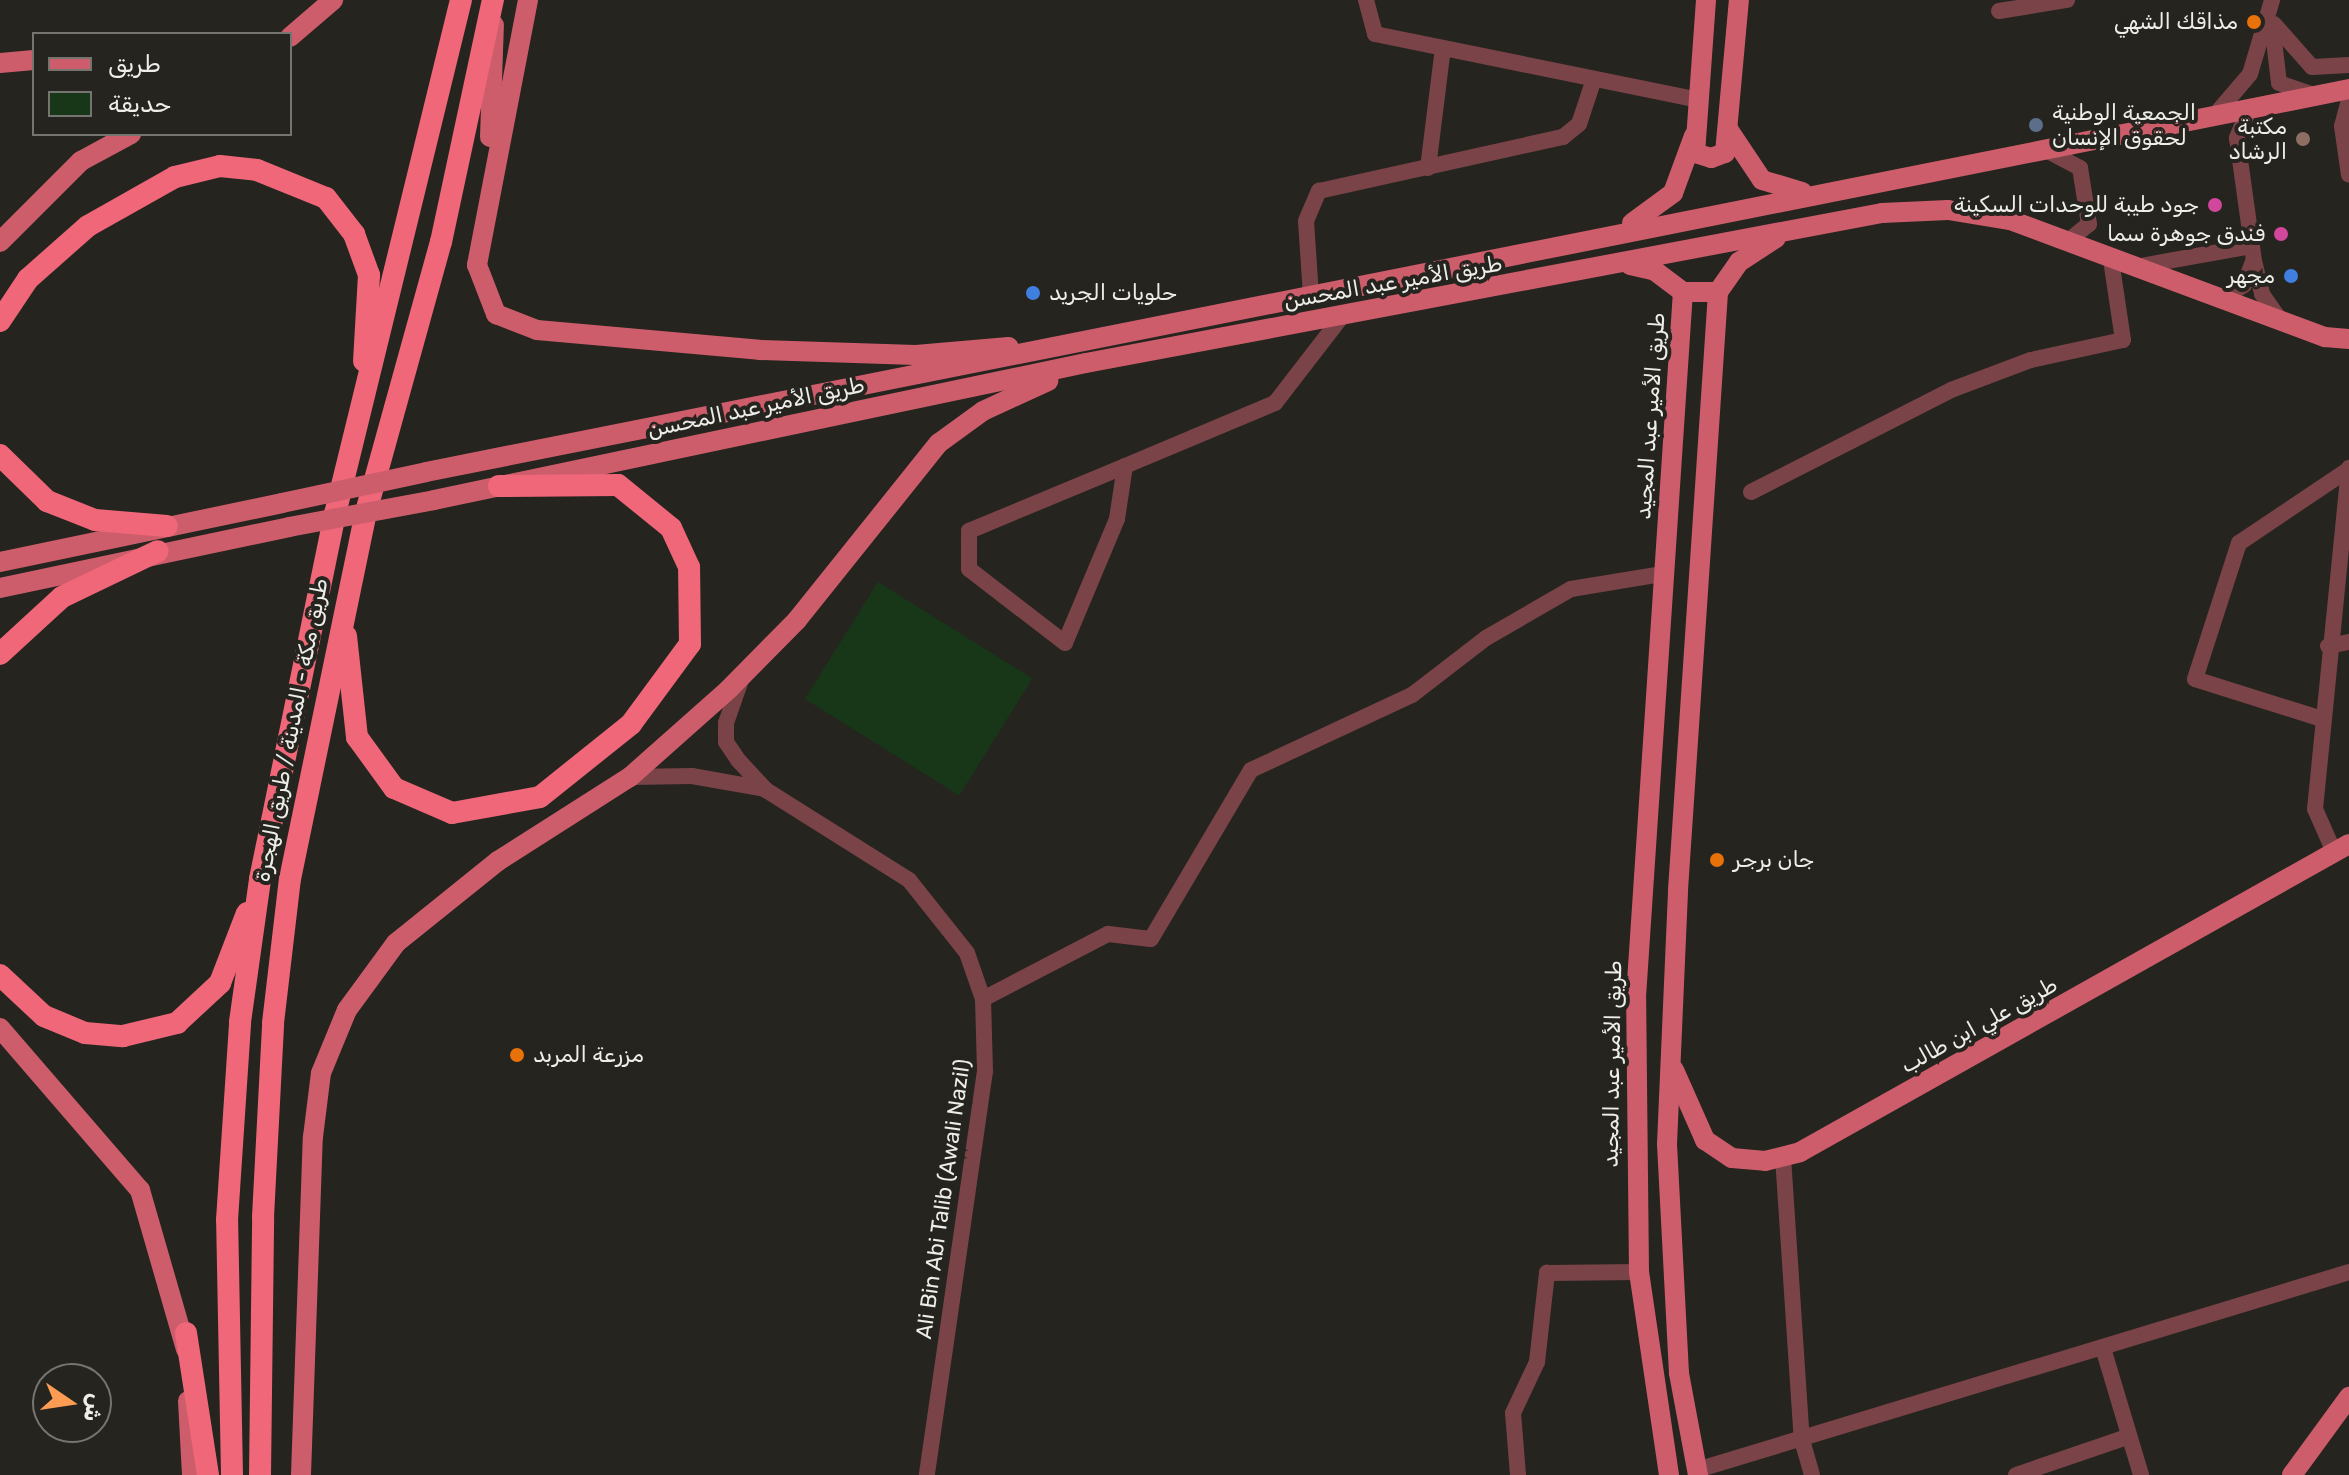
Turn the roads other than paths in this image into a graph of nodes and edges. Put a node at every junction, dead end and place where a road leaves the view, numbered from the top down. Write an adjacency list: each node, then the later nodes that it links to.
1 (333, 0): 12 (main road)
2 (461, 0): 50 (highway, طريق مكة - المدينة / طريق الهجرة)
3 (494, 0): 32 (main road); 61 (highway, طريق مكة - المدينة / طريق الهجرة)
4 (528, 0): 32 (main road)
5 (1366, 0): 13 (street)
6 (1706, 0): 20 (main road)
7 (1739, 0): 25 (main road)
8 (2067, 0): 10 (street)
9 (2274, 0): 11 (street); 23 (street)
10 (1999, 11)
11 (2274, 24): 16 (street); 19 (street)
12 (292, 34)
13 (1443, 48): 17 (street); 29 (street)
14 (32, 60): 15 (main road)
15 (0, 63)
16 (2349, 65)
17 (1594, 79): 20 (street); 29 (street)
18 (2349, 89): 19 (main road, طريق الأمير عبد المحسن)
19 (2317, 95): 22 (main road, طريق الأمير عبد المحسن)
20 (1698, 100): 24 (main road)
21 (2349, 100): 30 (street)
22 (2250, 107): 23 (main road, طريق الأمير عبد المحسن); 27 (street)
23 (2211, 116): 27 (street); 28 (main road, طريق الأمير عبد المحسن)
24 (1697, 125): 25 (main road); 34 (main road)
25 (1728, 128): 31 (main road)
26 (127, 136): 35 (main road)
27 (2237, 138): 37 (street)
28 (2041, 148): 31 (main road, طريق الأمير عبد المحسن); 36 (street)
29 (1428, 168): 42 (street)
30 (2349, 175)
31 (1814, 193): 34 (main road, طريق الأمير عبد المحسن)
32 (486, 213): 48 (main road)
33 (1789, 230): 36 (main road, طريق الأمير عبد المحسن); 38 (main road, طريق الأمير عبد المحسن); 41 (main road)
34 (1615, 233): 42 (main road, طريق الأمير عبد المحسن)
35 (0, 242)
36 (2067, 242): 39 (main road, طريق الأمير عبد المحسن)
37 (2253, 253): 39 (street); 43 (street); 46 (street)
38 (1622, 264): 40 (main road); 44 (main road, طريق الأمير عبد المحسن)
39 (2121, 264): 43 (main road, طريق الأمير عبد المحسن); 55 (street)
40 (1683, 292): 41 (main road, طريق الأمير عبد المجيد); 59 (main road, طريق الأمير عبد المجيد)
41 (1718, 292): 74 (main road)
42 (1311, 296): 48 (main road, طريق الأمير عبد المحسن)
43 (2220, 300): 46 (main road, طريق الأمير عبد المحسن)
44 (1343, 315): 49 (main road, طريق الأمير عبد المحسن); 52 (street)
45 (0, 321): 50 (highway)
46 (2281, 321): 47 (main road, طريق الأمير عبد المحسن)
47 (2349, 339)
48 (1077, 341): 56 (main road, طريق الأمير عبد المحسن, bridge)
49 (1086, 363): 54 (main road, طريق الأمير عبد المحسن); 65 (main road)
50 (361, 419): 70 (highway, طريق مكة - المدينة / طريق الهجرة)
51 (0, 455): 56 (highway)
52 (1125, 466): 52 (street)
53 (2347, 470): 63 (street); 66 (street)
54 (499, 486): 57 (main road, طريق الأمير عبد المحسن, bridge); 61 (highway)
55 (1751, 492)
56 (167, 526): 58 (main road, طريق الأمير عبد المحسن)
57 (158, 551): 60 (main road, طريق الأمير عبد المحسن); 64 (highway)
58 (0, 562)
59 (1663, 574): 72 (street); 76 (main road, طريق الأمير عبد المجيد)
60 (0, 588)
61 (344, 606): 87 (highway, طريق مكة - المدينة / طريق الهجرة)
62 (2349, 642): 63 (street)
63 (2328, 646): 66 (street)
64 (0, 654)
65 (742, 676): 67 (main road); 68 (street)
66 (2322, 719): 69 (street)
67 (630, 777): 68 (street); 88 (main road)
68 (766, 790): 72 (street, Ali Bin Abi Talib (Awali Nazil))
69 (2342, 848): 75 (main road, طريق علي ابن طالب)
70 (260, 879): 71 (highway); 86 (highway, طريق مكة - المدينة / طريق الهجرة)
71 (0, 975)
72 (983, 999): 89 (street, Ali Bin Abi Talib (Awali Nazil))
73 (0, 1028): 78 (main road)
74 (1669, 1056): 75 (main road, طريق علي ابن طالب); 83 (main road)
75 (1783, 1157): 82 (street)
76 (1639, 1272): 90 (street); 91 (main road, طريق الأمير عبد المجيد)
77 (2349, 1272): 79 (street)
78 (186, 1333): 84 (main road); 85 (highway)
79 (2103, 1348): 81 (street); 82 (street)
80 (2349, 1397): 95 (main road)
81 (2127, 1437): 93 (street); 94 (street)
82 (1802, 1440): 83 (street); 92 (street)
83 (1698, 1472)
84 (192, 1475)
85 (208, 1475)
86 (232, 1475)
87 (260, 1475)
88 (301, 1475)
89 (927, 1475)
90 (1518, 1475)
91 (1669, 1475)
92 (1812, 1475)
93 (2016, 1475)
94 (2141, 1475)
95 (2292, 1475)

